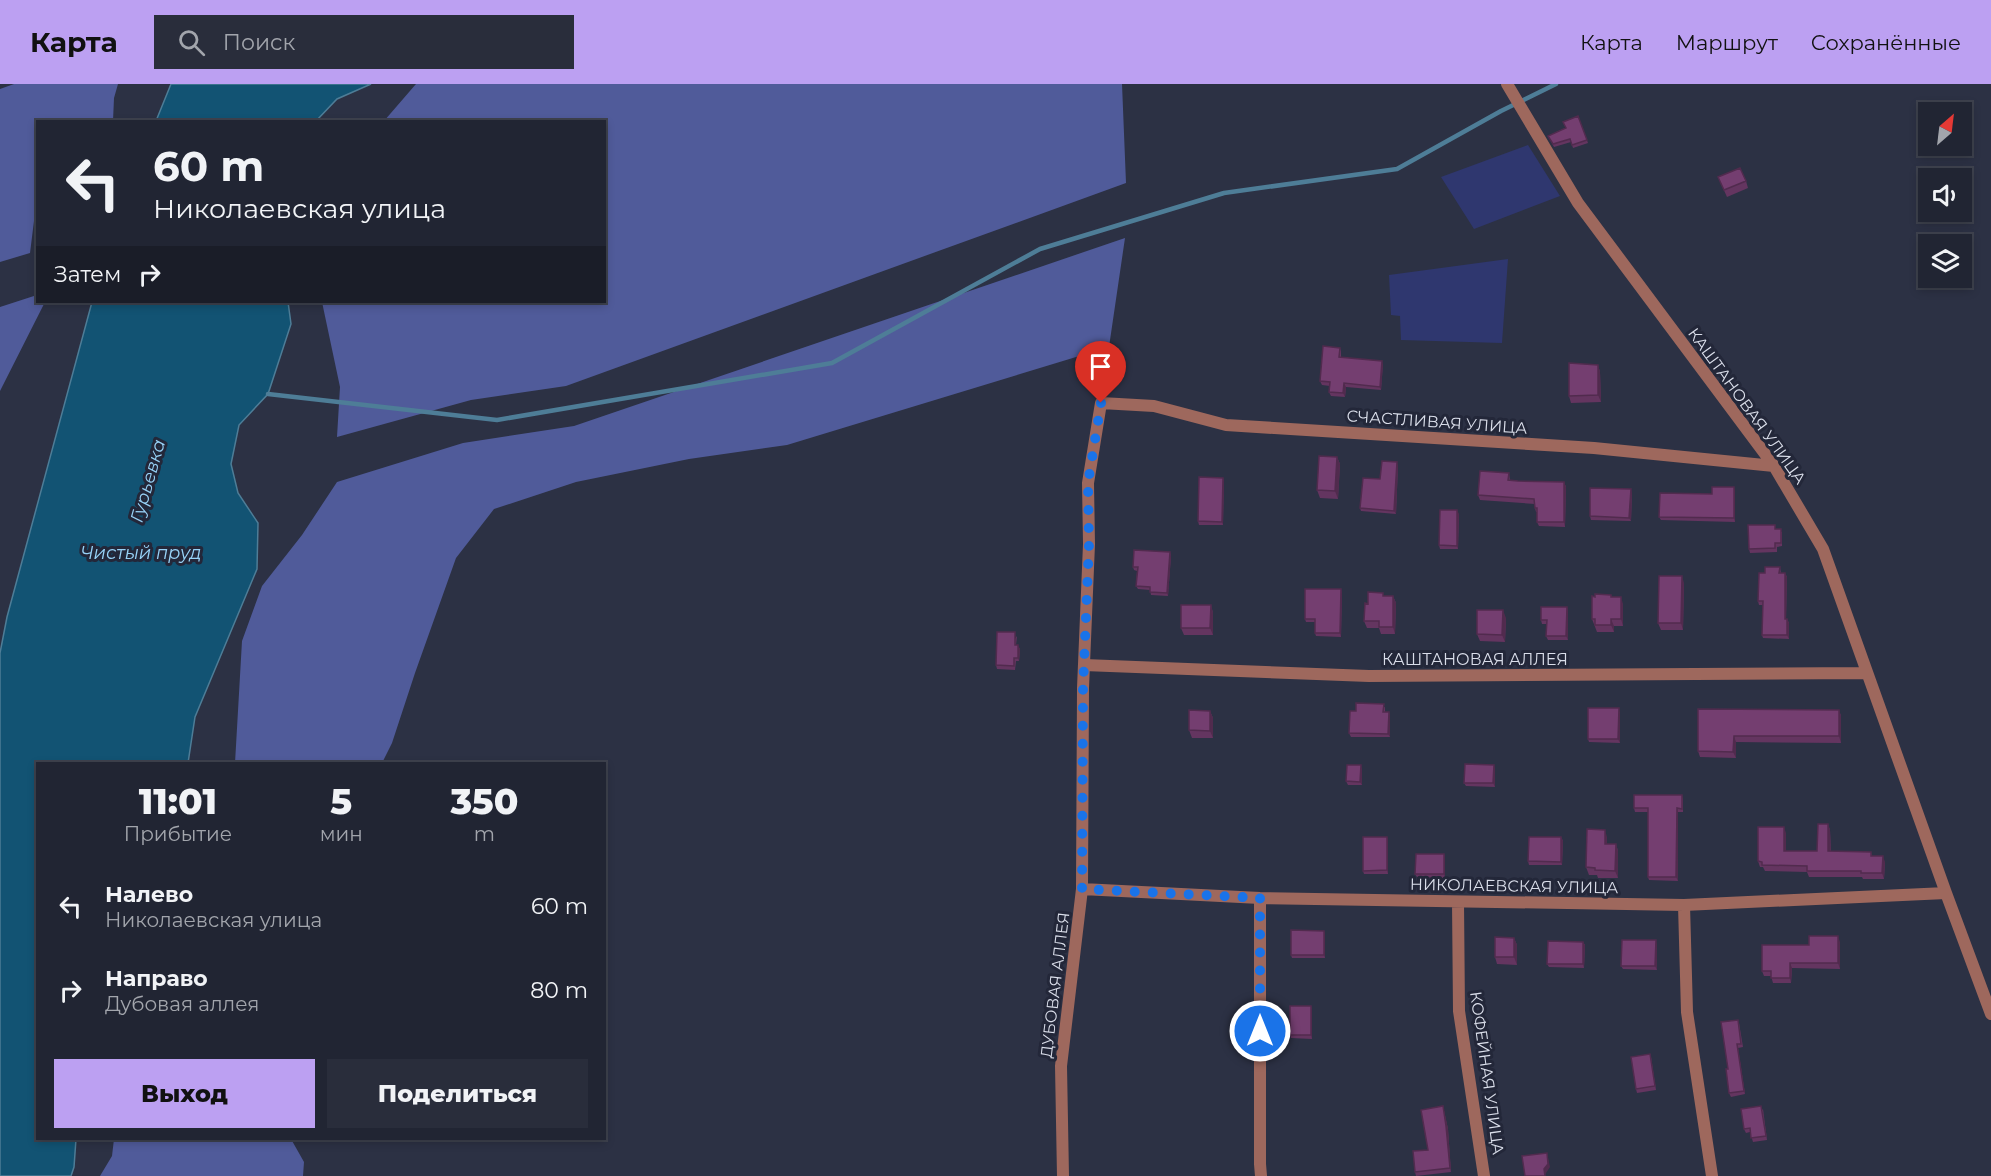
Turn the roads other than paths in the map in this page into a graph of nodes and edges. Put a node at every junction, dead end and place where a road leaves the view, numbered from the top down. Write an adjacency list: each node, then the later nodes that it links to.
1 (1507, 84): 3 (street, КАШТАНОВАЯ УЛИЦА)
2 (1101, 403): 3 (street, СЧАСТЛИВАЯ УЛИЦА); 4 (street, ДУБОВАЯ АЛЛЕЯ)
3 (1774, 466): 5 (street, КАШТАНОВАЯ УЛИЦА)
4 (1084, 665): 5 (street, КАШТАНОВАЯ АЛЛЕЯ); 6 (street, ДУБОВАЯ АЛЛЕЯ)
5 (1867, 674): 7 (street, КАШТАНОВАЯ УЛИЦА)
6 (1082, 889): 8 (street, НИКОЛАЕВСКАЯ УЛИЦА); 12 (street, ДУБОВАЯ АЛЛЕЯ)
7 (1946, 893): 10 (street, НИКОЛАЕВСКАЯ УЛИЦА); 11 (street, КАШТАНОВАЯ УЛИЦА)
8 (1260, 898): 9 (street, НИКОЛАЕВСКАЯ УЛИЦА); 13 (street)
9 (1458, 902): 10 (street, НИКОЛАЕВСКАЯ УЛИЦА); 14 (street, КОФЕЙНАЯ УЛИЦА)
10 (1684, 905): 15 (street)
11 (1991, 1014)
12 (1063, 1176)
13 (1262, 1176)
14 (1484, 1176)
15 (1712, 1176)

